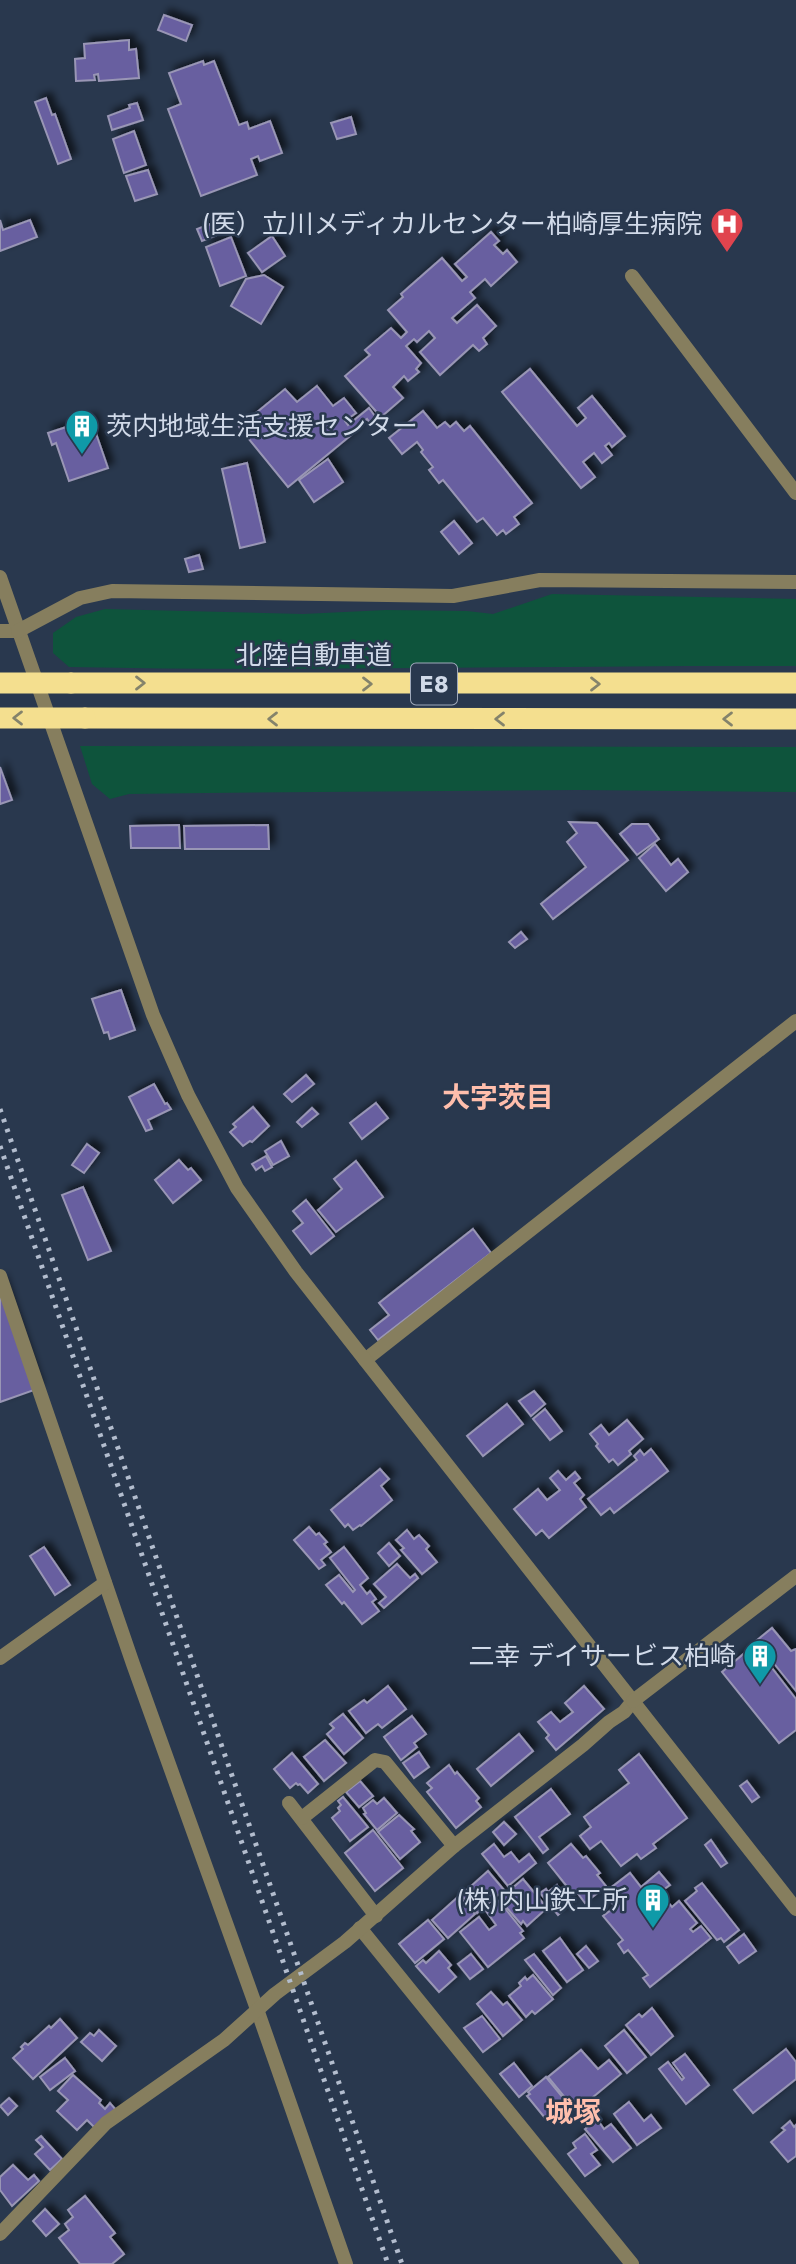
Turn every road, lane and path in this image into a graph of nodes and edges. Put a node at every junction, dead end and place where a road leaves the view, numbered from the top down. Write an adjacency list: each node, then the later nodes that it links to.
1 (632, 276): 2 (street)
2 (796, 493)
3 (0, 577): 6 (street)
4 (796, 582): 6 (street)
5 (0, 631): 6 (street)
6 (18, 631): 13 (street)
7 (0, 683): 8 (highway, 北陸自動車道 / E8, one-way to 8, bridge)
8 (796, 683)
9 (0, 718): 10 (highway, E8, one-way to 9, bridge)
10 (796, 719)
11 (796, 1021): 13 (street)
12 (0, 1276): 15 (street)
13 (365, 1360): 17 (street)
14 (796, 1576): 17 (street)
15 (105, 1583): 16 (street); 24 (street)
16 (0, 1658)
17 (633, 1701): 20 (street); 21 (street)
18 (289, 1803): 19 (street)
19 (302, 1818): 20 (street); 22 (street)
20 (454, 1846): 22 (street)
21 (796, 1909)
22 (376, 1916): 23 (street)
23 (360, 1928): 24 (street); 27 (street)
24 (258, 2012): 25 (street); 26 (street)
25 (0, 2234)
26 (346, 2264)
27 (632, 2264)

